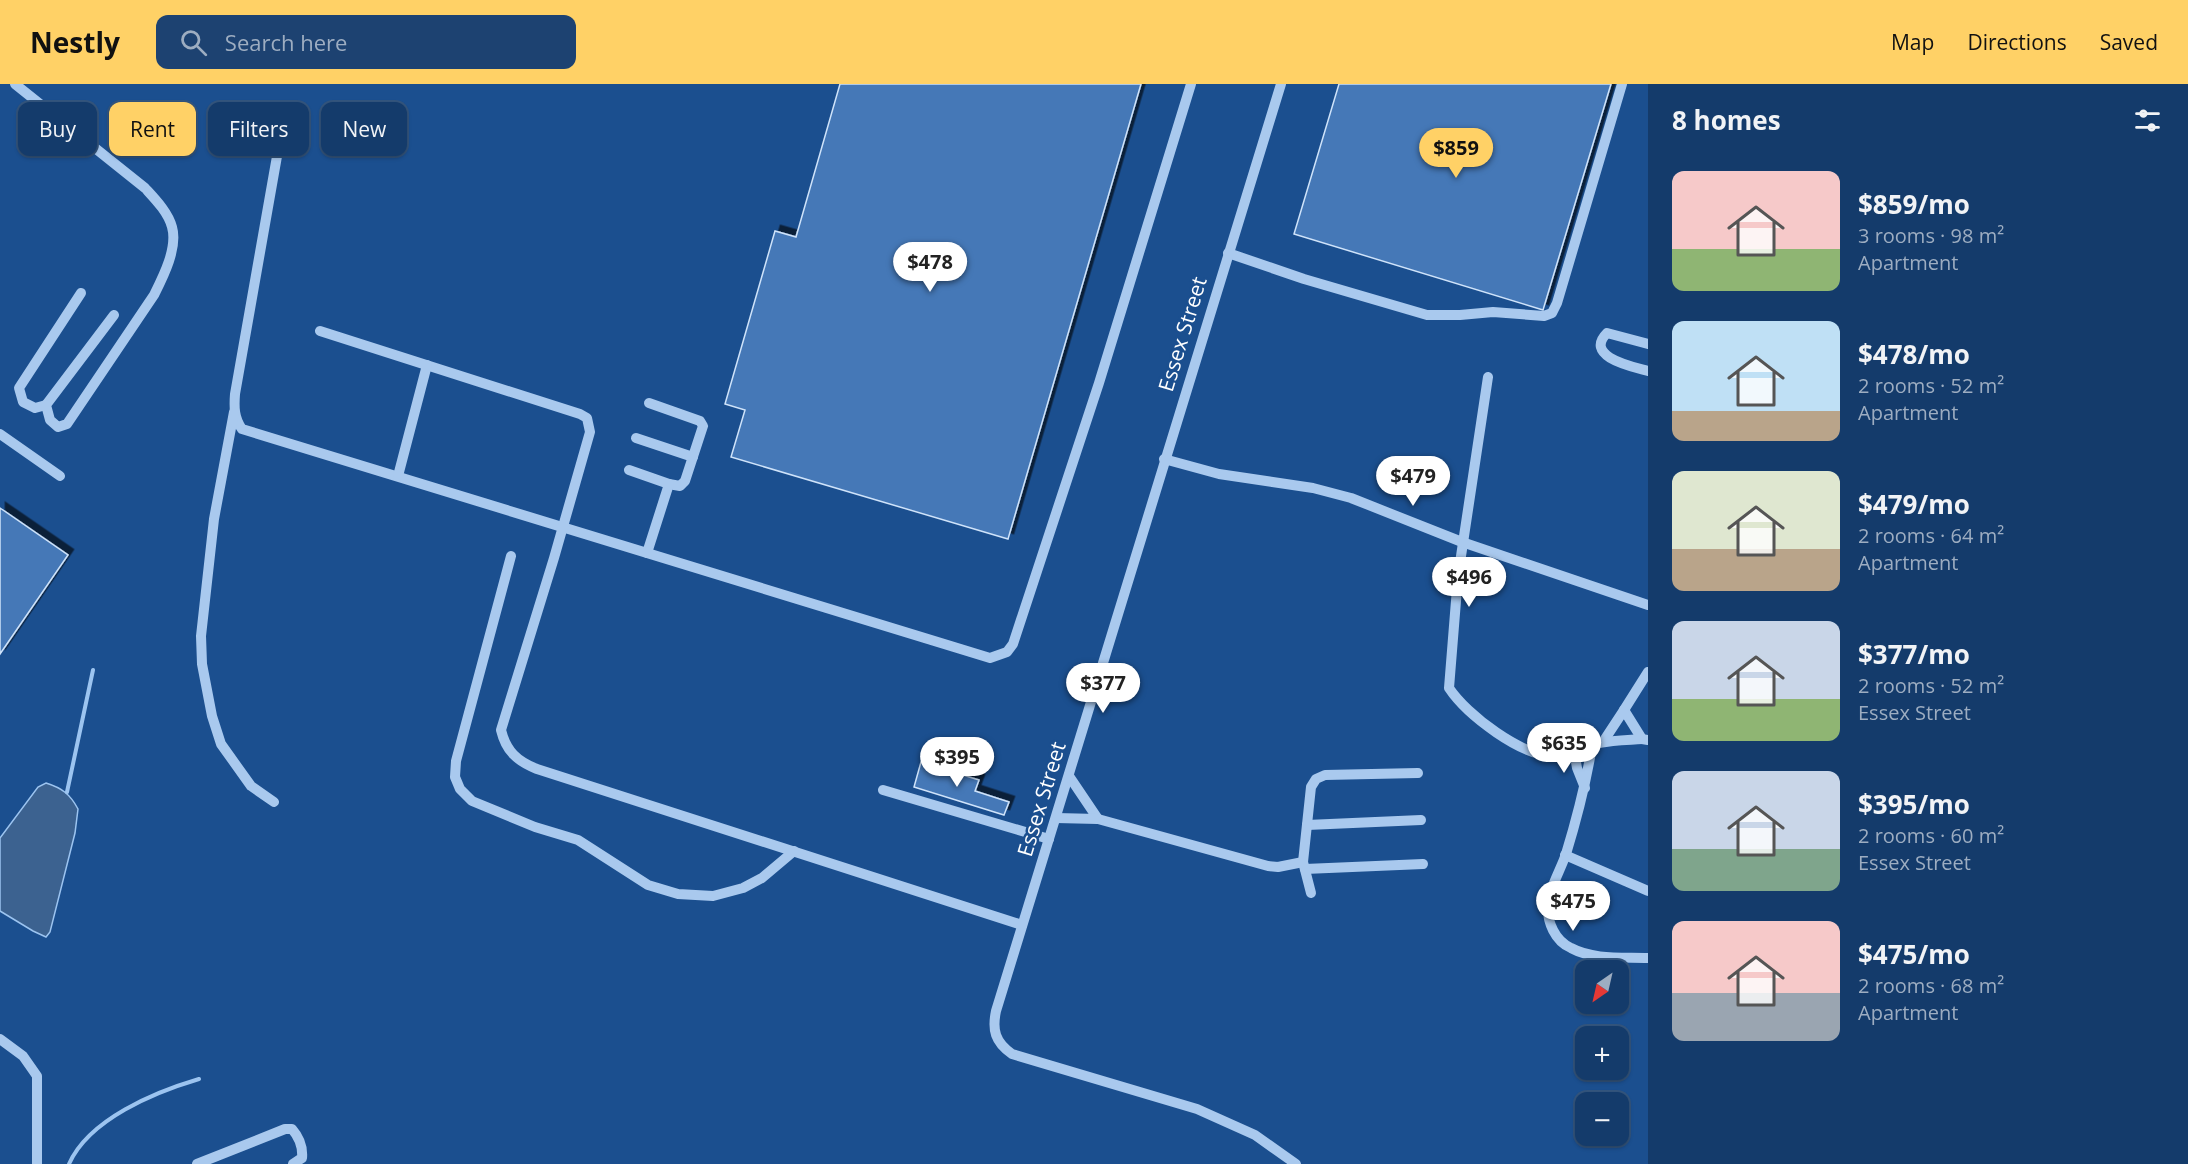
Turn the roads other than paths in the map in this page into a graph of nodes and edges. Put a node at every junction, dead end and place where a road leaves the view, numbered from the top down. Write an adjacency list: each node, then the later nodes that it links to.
1 (15, 84): 15 (street)
2 (1191, 84): 27 (street)
3 (1281, 84): 6 (street, Essex Street)
4 (1622, 84): 6 (street)
5 (277, 156): 16 (street)
6 (1228, 253): 20 (street, Essex Street)
7 (81, 293): 15 (street)
8 (114, 315): 15 (street)
9 (320, 331): 11 (street)
10 (1648, 344): 12 (street)
11 (427, 365): 23 (street); 25 (street)
12 (1648, 371)
13 (1488, 377): 26 (street)
14 (649, 403): 19 (street)
15 (46, 405)
16 (234, 412): 23 (street); 39 (street)
17 (0, 434): 22 (street)
18 (636, 438): 19 (street)
19 (693, 457): 24 (street)
20 (1164, 459): 26 (street); 36 (street, Essex Street)
21 (629, 470): 24 (street)
22 (60, 476)
23 (398, 476): 25 (street)
24 (669, 484): 27 (street)
25 (563, 528): 27 (street); 45 (street)
26 (1462, 542): 29 (street); 34 (street)
27 (647, 553)
28 (511, 556): 45 (street)
29 (1648, 605)
30 (1648, 672): 31 (street)
31 (1624, 710): 32 (street); 33 (street)
32 (1645, 739): 33 (street)
33 (1598, 744): 34 (street); 37 (street)
34 (1574, 751): 37 (street)
35 (1418, 773): 43 (street)
36 (1069, 776): 40 (street, Essex Street); 41 (street)
37 (1585, 788): 46 (street)
38 (883, 790): 44 (street)
39 (274, 802)
40 (1056, 818): 41 (street); 44 (street, Essex Street)
41 (1098, 819): 48 (street)
42 (1421, 820): 43 (street)
43 (1307, 825): 48 (street)
44 (1049, 839): 51 (street, Essex Street)
45 (794, 852): 51 (street)
46 (1565, 855): 49 (street); 52 (street)
47 (1423, 864): 48 (street)
48 (1304, 866): 50 (street)
49 (1648, 891)
50 (1311, 893)
51 (1022, 926): 57 (street, Essex Street)
52 (1648, 958)
53 (0, 1039): 54 (street)
54 (37, 1164)
55 (196, 1164): 56 (street)
56 (293, 1164)
57 (1296, 1164)

